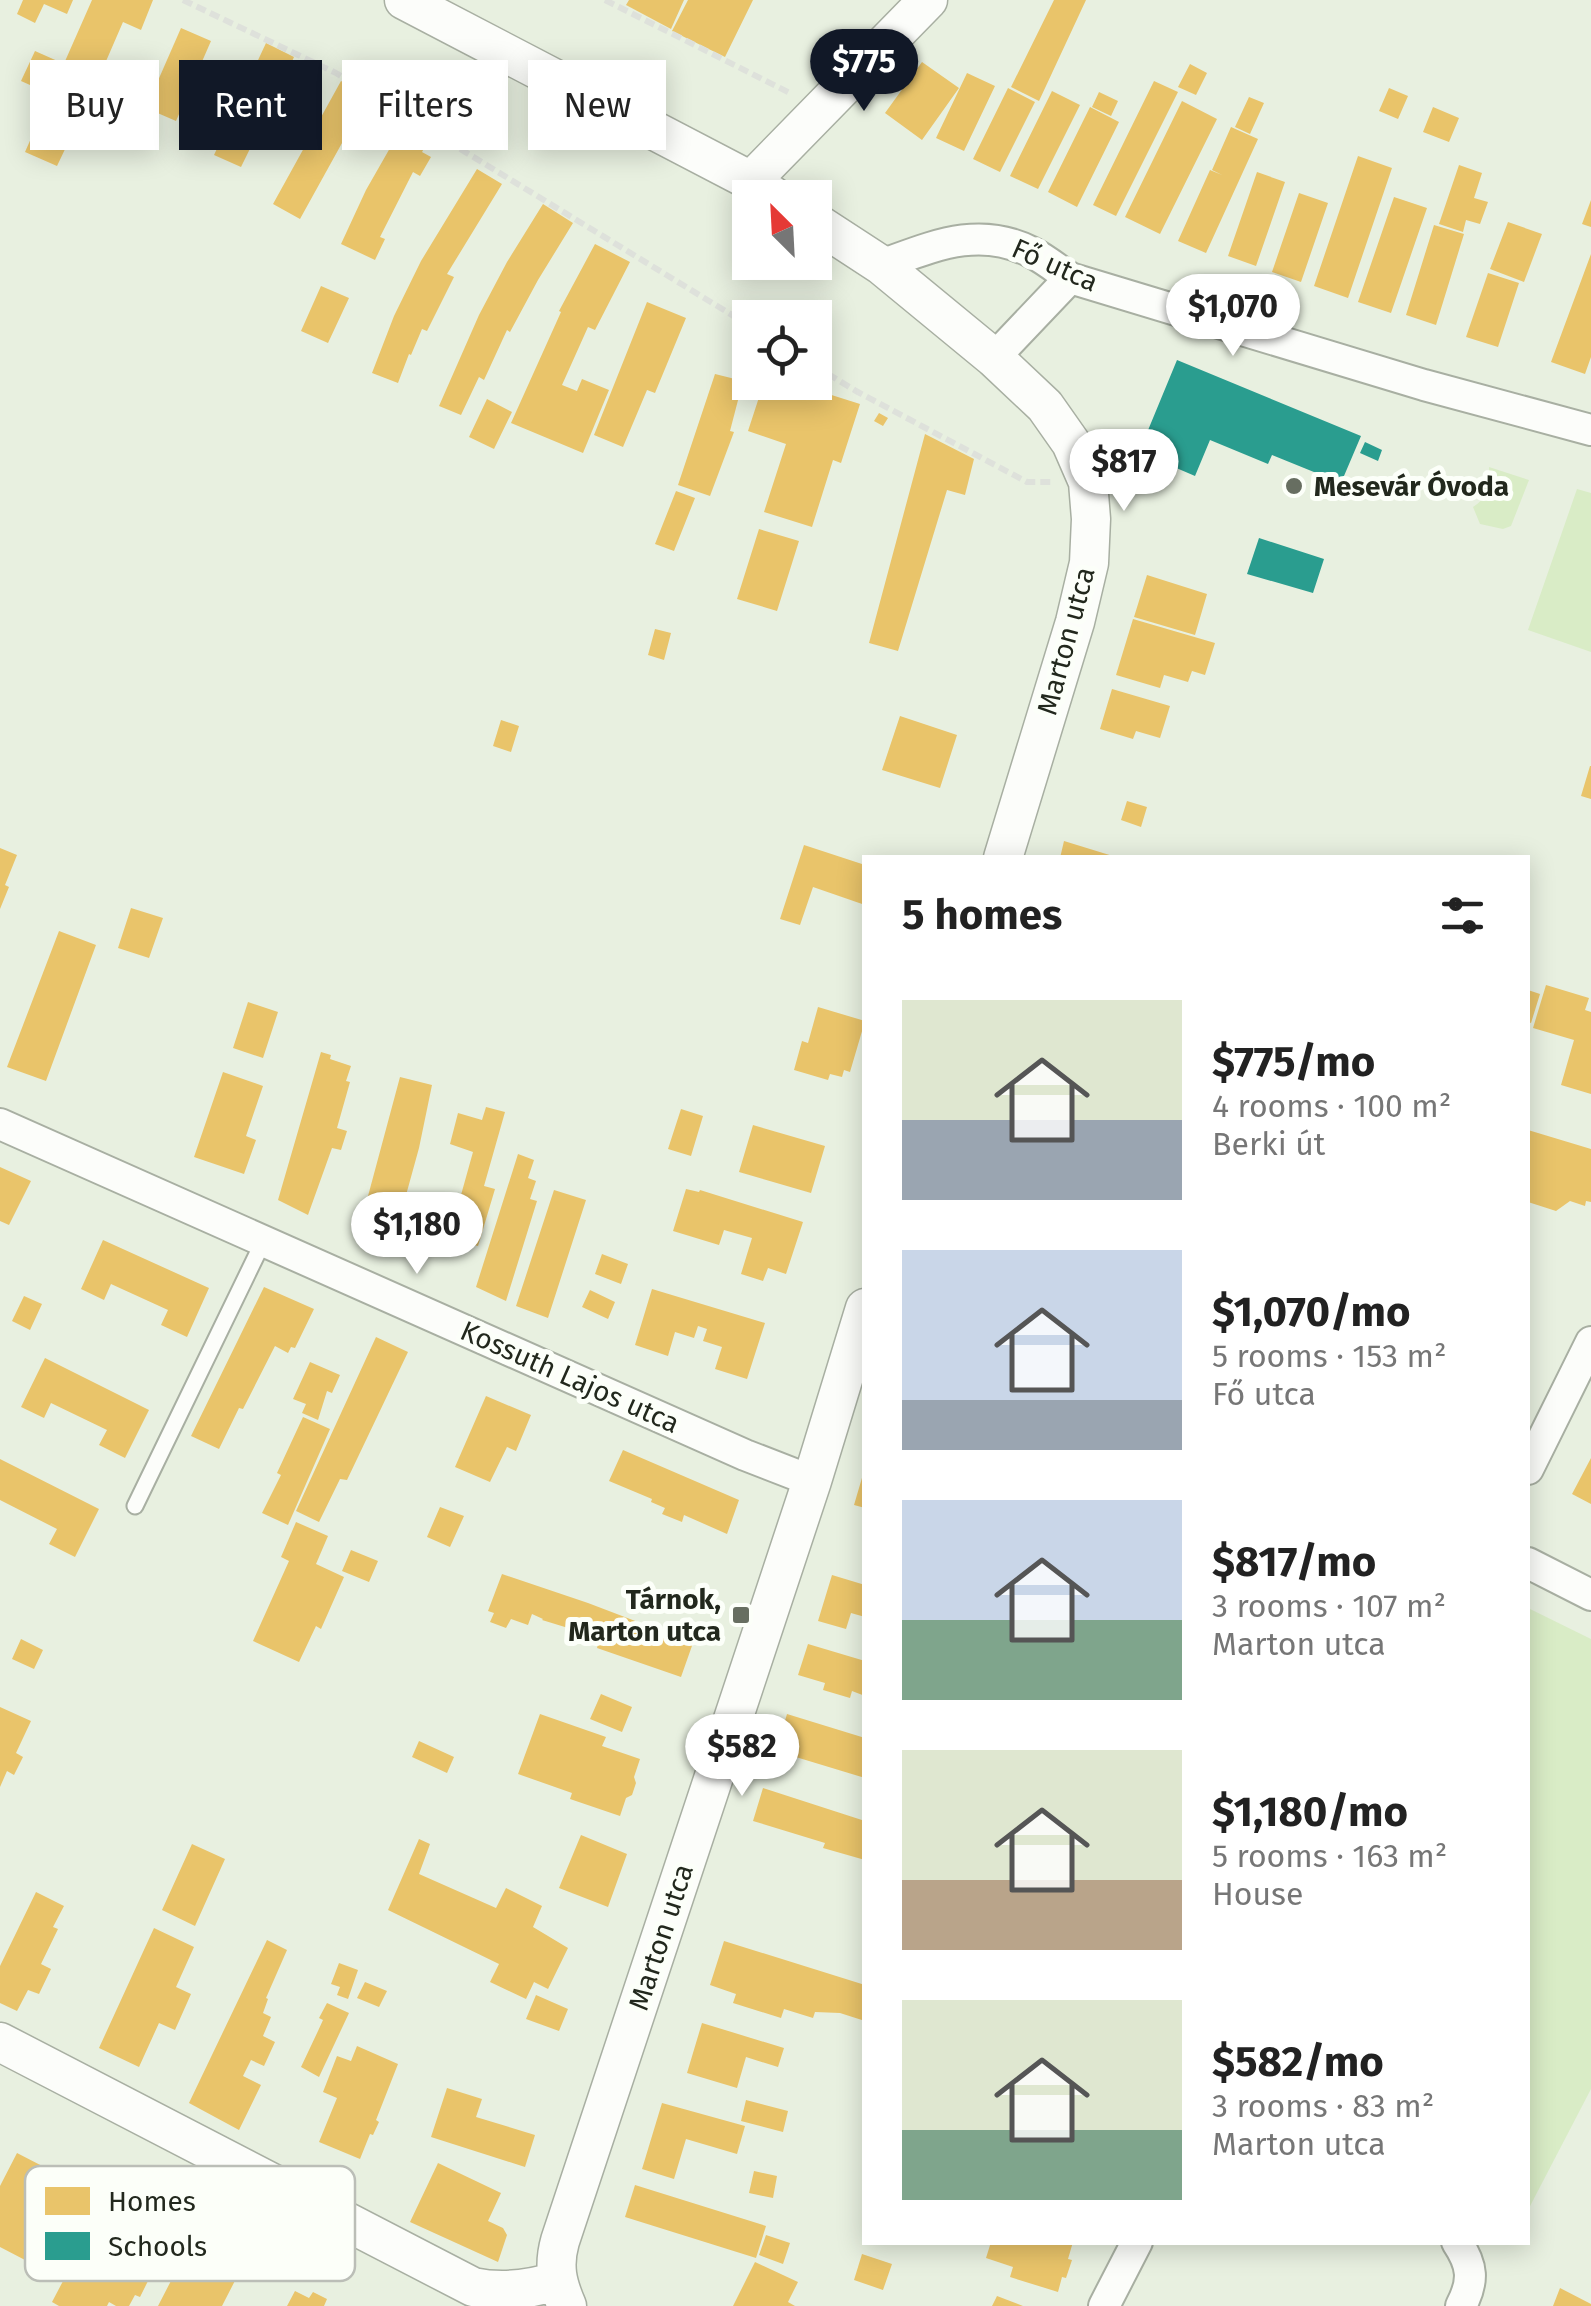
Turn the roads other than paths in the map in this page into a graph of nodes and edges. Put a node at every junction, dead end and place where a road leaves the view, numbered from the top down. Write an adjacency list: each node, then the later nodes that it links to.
1 (404, 0): 3 (street)
2 (928, 0): 4 (street)
3 (745, 180)
4 (771, 180)
5 (832, 233): 6 (street)
6 (881, 265): 7 (street, Fő utca); 8 (street, Marton utca)
7 (1070, 278): 8 (street); 9 (street, Fő utca)
8 (994, 358): 10 (street, Marton utca)
9 (1591, 430)
10 (1004, 855)
11 (0, 1124): 12 (street, Kossuth Lajos utca)
12 (263, 1242): 16 (street, Kossuth Lajos utca); 17 (lane)
13 (862, 1318): 16 (street, Marton utca)
14 (1591, 1342): 15 (street)
15 (1530, 1465)
16 (812, 1481): 25 (street, Marton utca)
17 (136, 1506)
18 (1530, 1564): 19 (street)
19 (1591, 1596)
20 (0, 2042): 21 (street)
21 (240, 2166)
22 (355, 2225): 25 (street)
23 (1135, 2245): 26 (street)
24 (1460, 2245): 27 (street)
25 (556, 2298)
26 (1104, 2306)
27 (1461, 2306)

